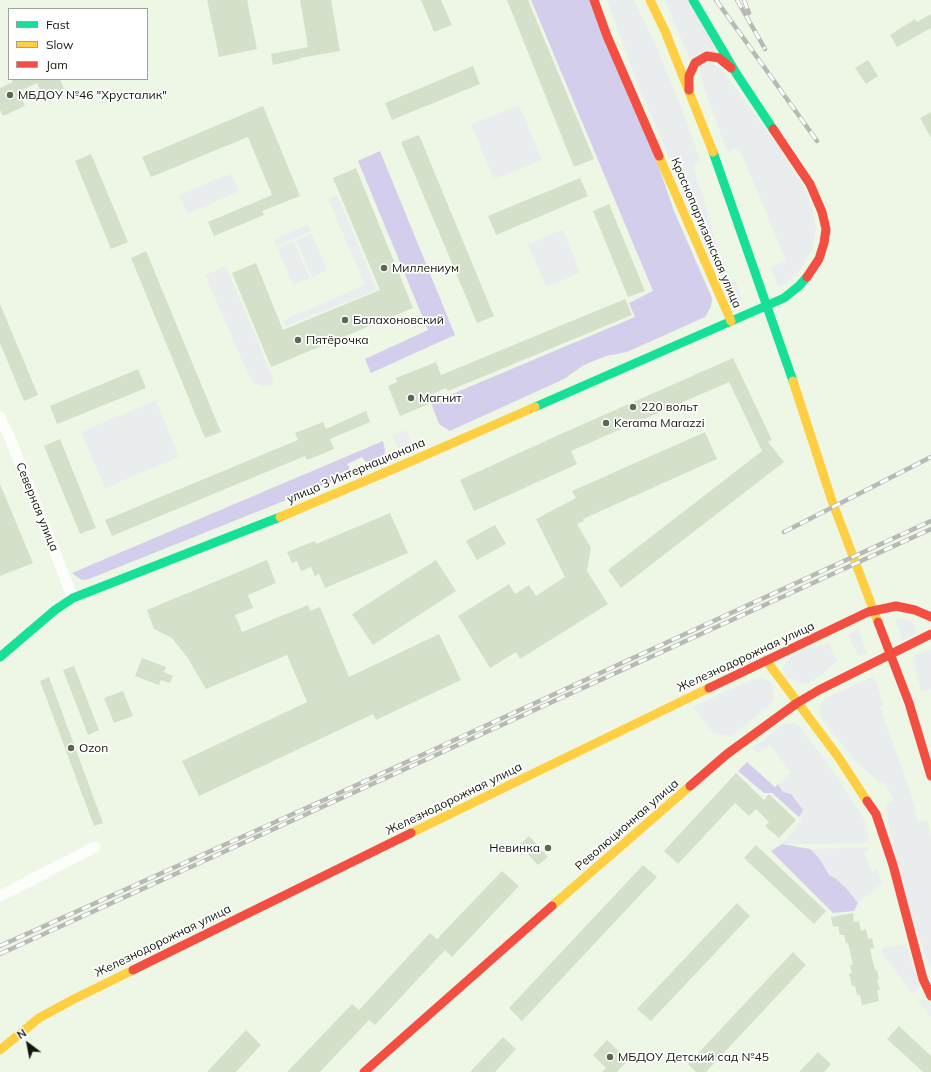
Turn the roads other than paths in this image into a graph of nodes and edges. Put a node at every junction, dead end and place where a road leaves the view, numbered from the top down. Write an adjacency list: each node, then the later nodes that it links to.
1 (650, 0): 5 (main road)
2 (693, 0): 4 (main road, Краснопартизанская улица)
3 (594, 1): 6 (main road, Краснопартизанская улица)
4 (736, 73): 5 (main road); 6 (main road, Краснопартизанская улица)
5 (689, 92): 14 (main road)
6 (731, 321): 8 (main road, улица 3 Интернационала)
7 (0, 417): 8 (street, Северная улица)
8 (73, 598): 11 (main road, улица 3 Интернационала)
9 (931, 617): 12 (main road, Железнодорожная улица)
10 (931, 634): 13 (main road, Революционная улица)
11 (0, 657)
12 (766, 660): 13 (main road); 20 (main road, Железнодорожная улица)
13 (797, 703): 17 (main road); 21 (main road, Революционная улица)
14 (931, 776)
15 (95, 847): 16 (street)
16 (0, 896)
17 (919, 960): 18 (main road); 19 (main road)
18 (931, 978)
19 (931, 996)
20 (0, 1050)
21 (364, 1072)

